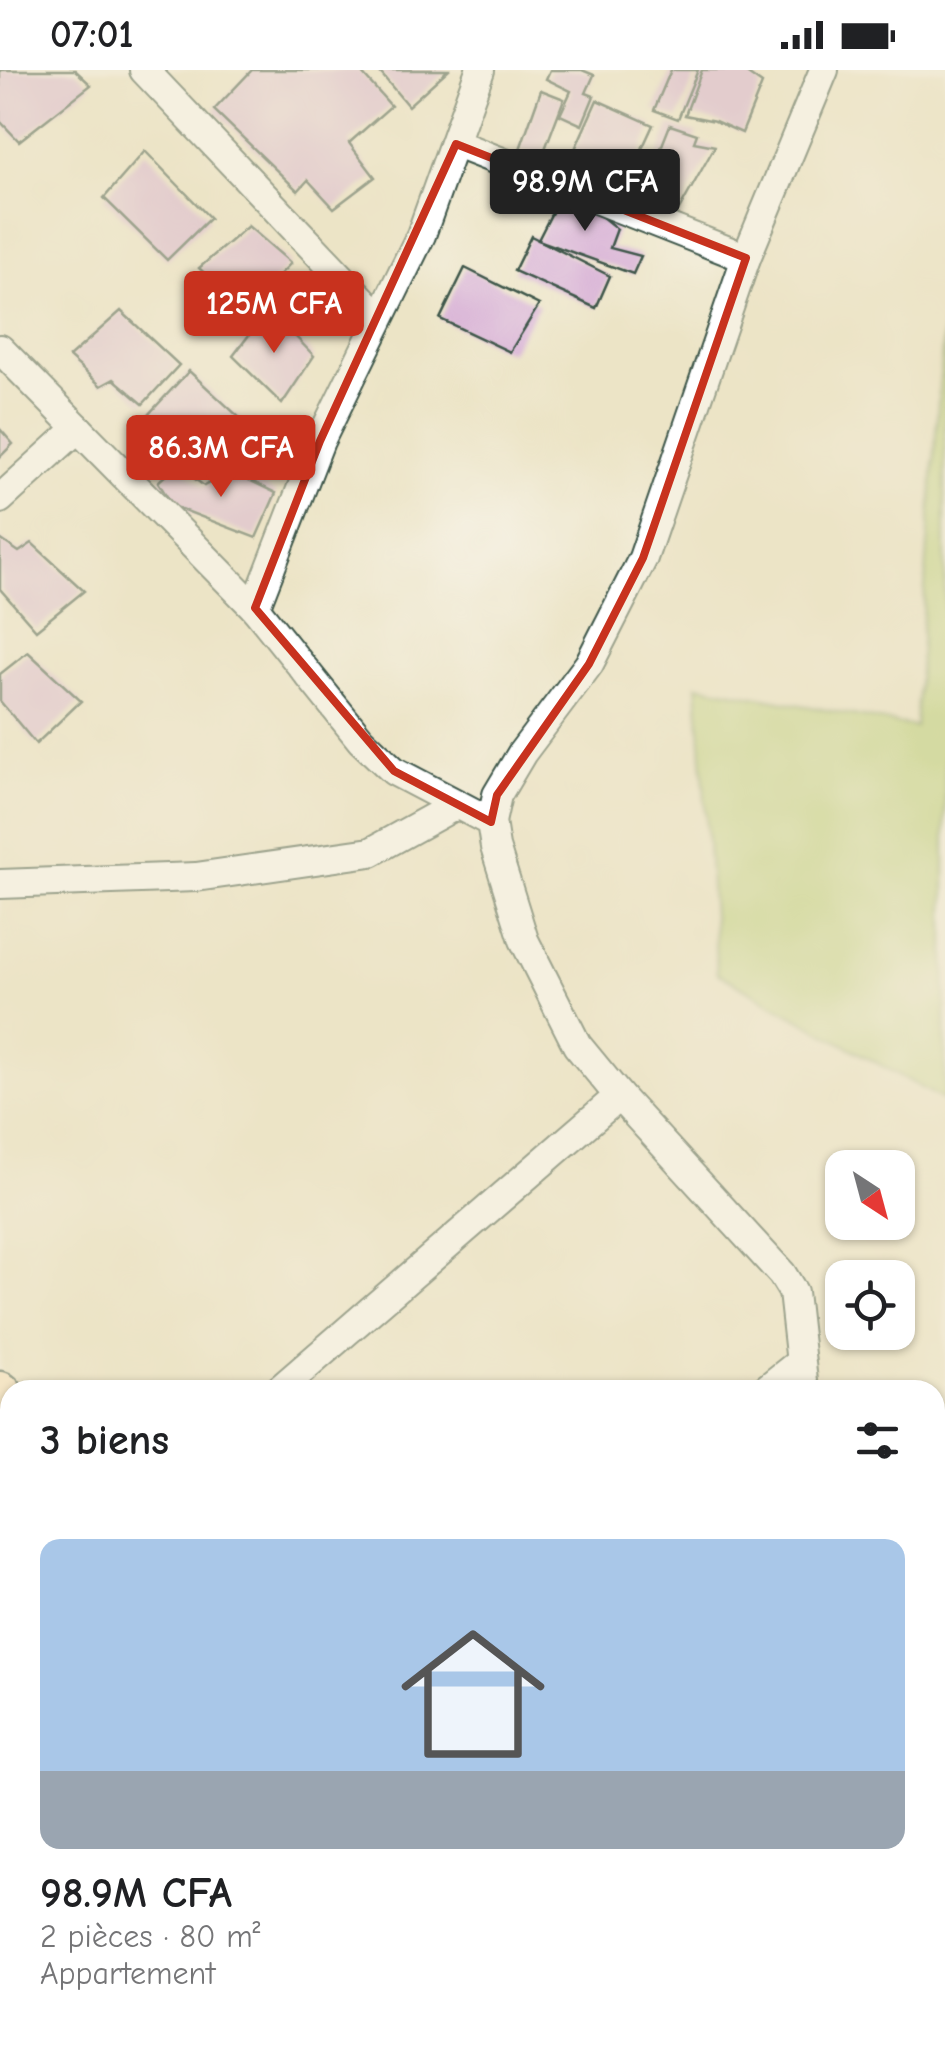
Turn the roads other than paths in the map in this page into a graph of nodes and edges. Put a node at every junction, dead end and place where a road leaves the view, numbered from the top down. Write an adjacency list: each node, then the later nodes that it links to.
1 (144, 70): 6 (street)
2 (480, 70): 4 (street)
3 (824, 70): 5 (street)
4 (456, 144): 5 (street); 6 (street)
5 (746, 258): 12 (street)
6 (379, 317): 10 (street)
7 (0, 349): 8 (street)
8 (78, 428): 9 (street); 10 (street)
9 (0, 499)
10 (255, 608): 11 (street)
11 (456, 805): 12 (street); 13 (street)
12 (490, 822): 14 (street)
13 (0, 884)
14 (618, 1096): 15 (street); 16 (street)
15 (801, 1376)
16 (291, 1380)

